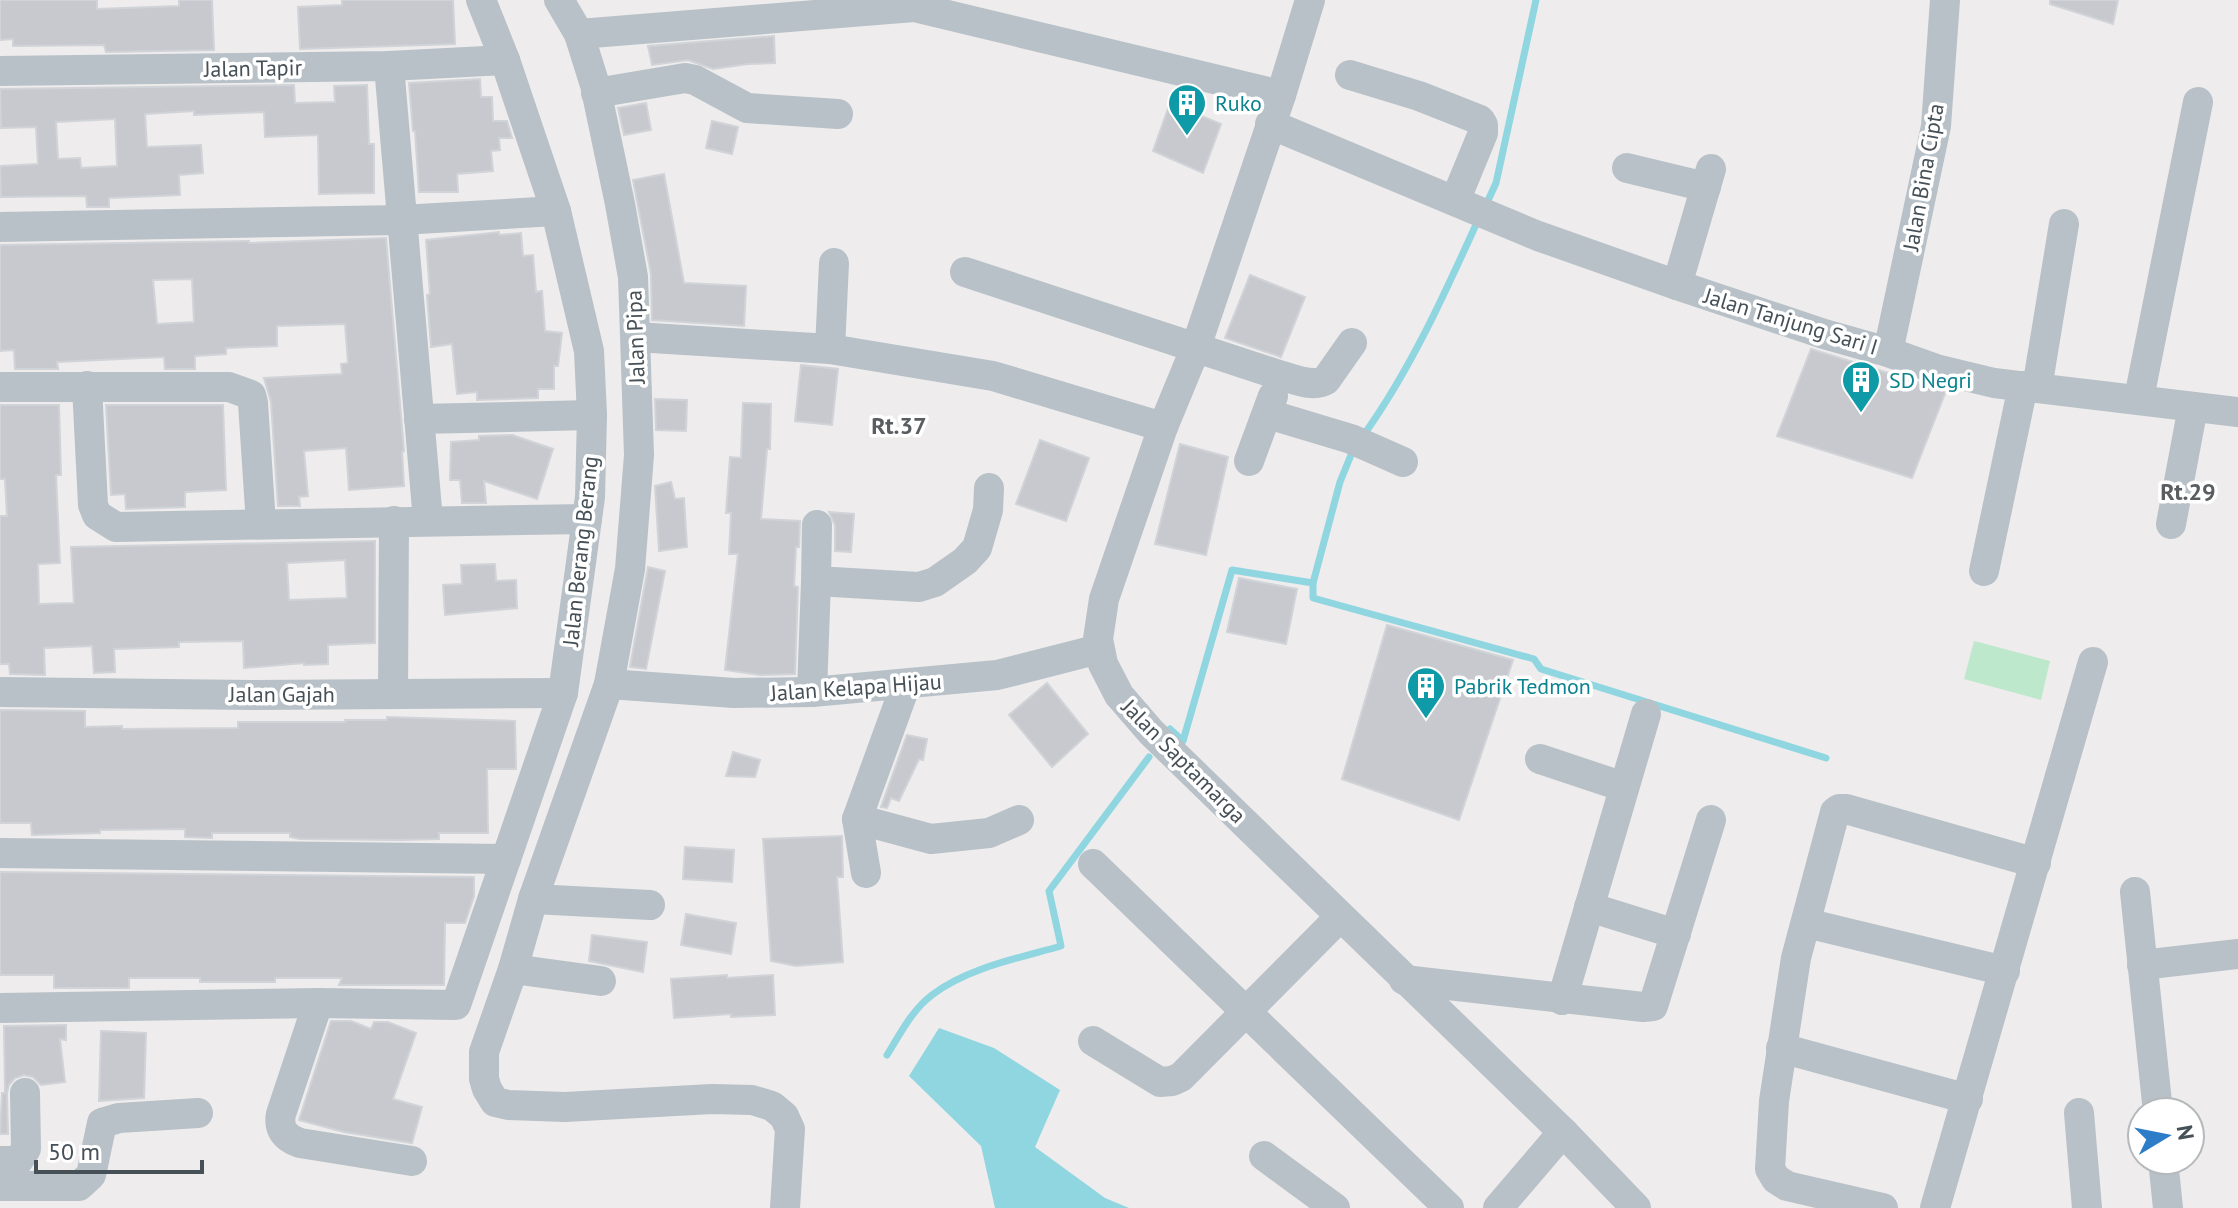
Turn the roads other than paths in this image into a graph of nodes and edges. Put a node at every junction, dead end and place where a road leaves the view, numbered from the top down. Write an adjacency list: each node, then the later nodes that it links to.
1 (481, 0): 6 (street, Jalan Berang Berang)
2 (559, 0): 5 (street, Jalan Pipa)
3 (1310, 0): 11 (street, Jalan Saptamarga)
4 (1945, 0): 28 (street, Jalan Bina Cipta)
5 (579, 34): 10 (street, Jalan Pipa); 11 (street)
6 (505, 60): 7 (street, Jalan Tapir); 17 (street, Jalan Berang Berang)
7 (389, 66): 8 (street, Jalan Tapir); 18 (street)
8 (0, 71)
9 (1350, 75): 16 (street)
10 (596, 93): 13 (street); 24 (street, Jalan Pipa)
11 (1281, 95): 14 (street, Jalan Saptamarga)
12 (2198, 102): 33 (street)
13 (838, 114)
14 (1270, 124): 16 (street, Jalan Tanjung Sari I); 26 (street, Jalan Saptamarga)
15 (1627, 168): 23 (street)
16 (1473, 208): 23 (street, Jalan Tanjung Sari I)
17 (556, 211): 18 (street); 37 (street, Jalan Berang Berang)
18 (401, 220): 20 (street); 38 (street)
19 (2064, 224): 32 (street)
20 (0, 227)
21 (834, 263): 27 (street)
22 (965, 272): 26 (street)
23 (1677, 285): 28 (street, Jalan Tanjung Sari I)
24 (636, 337): 27 (street); 53 (street, Jalan Pipa)
25 (1352, 343): 29 (street)
26 (1196, 347): 29 (street); 39 (street, Jalan Saptamarga)
27 (830, 349): 39 (street)
28 (1888, 352): 32 (street, Jalan Tanjung Sari I)
29 (1279, 375): 36 (street)
30 (87, 386): 31 (street); 46 (street); 46 (street)
31 (0, 387)
32 (2030, 387): 33 (street, Jalan Tanjung Sari I); 49 (street)
33 (2139, 398): 34 (street, Jalan Tanjung Sari I)
34 (2193, 407): 35 (street, Jalan Tanjung Sari I); 47 (street)
35 (2238, 412)
36 (1268, 414): 40 (street); 41 (street)
37 (592, 415): 38 (street); 43 (street, Jalan Berang Berang)
38 (419, 419): 45 (street)
39 (1163, 427): 51 (street, Jalan Saptamarga)
40 (1249, 461)
41 (1403, 462)
42 (989, 488): 50 (street)
43 (587, 519): 45 (street); 57 (street, Jalan Berang Berang)
44 (394, 521): 45 (street); 46 (street); 58 (street)
45 (428, 521)
46 (261, 524)
47 (2171, 524)
48 (817, 525): 50 (street)
49 (1984, 571)
50 (816, 581): 56 (street)
51 (1099, 649): 54 (street, Jalan Kelapa Hijau); 74 (street, Jalan Saptamarga)
52 (2093, 662): 67 (street)
53 (609, 684): 56 (street, Jalan Kelapa Hijau); 71 (street, Jalan Pipa)
54 (906, 684): 56 (street, Jalan Kelapa Hijau); 62 (street)
55 (0, 692): 58 (street, Jalan Gajah)
56 (812, 692)
57 (563, 693): 58 (street, Jalan Gajah); 66 (street, Jalan Berang Berang)
58 (393, 694)
59 (1646, 714): 61 (street)
60 (1540, 759): 61 (street)
61 (1624, 787): 73 (street)
62 (857, 819): 63 (street); 69 (street)
63 (1019, 820)
64 (1711, 820): 76 (street)
65 (0, 853): 66 (street)
66 (506, 859): 84 (street, Jalan Berang Berang)
67 (2036, 863): 75 (street); 80 (street)
68 (1093, 864): 86 (street)
69 (866, 873)
70 (2135, 892): 78 (street)
71 (533, 899): 72 (street); 79 (street, Jalan Pipa)
72 (650, 905)
73 (1589, 907): 76 (street); 83 (street)
74 (1340, 917): 81 (street, Jalan Saptamarga); 86 (street)
75 (1806, 923): 80 (street); 88 (street)
76 (1676, 934): 83 (street)
77 (2238, 954): 78 (street)
78 (2142, 965): 90 (street)
79 (513, 969): 82 (street); 100 (street, Jalan Pipa)
80 (2005, 971): 91 (street)
81 (1404, 980): 83 (street); 94 (street, Jalan Saptamarga)
82 (601, 981)
83 (1562, 1000)
84 (318, 1003): 85 (street); 97 (street)
85 (0, 1008)
86 (1246, 1012): 87 (street); 102 (street)
87 (1093, 1041)
88 (1781, 1048): 91 (street); 105 (street)
89 (25, 1093): 96 (street)
90 (2156, 1096)
91 (1968, 1099): 106 (street)
92 (198, 1113): 99 (street)
93 (2079, 1113): 107 (street)
94 (1563, 1132): 103 (street); 104 (street, Jalan Saptamarga)
95 (1264, 1156): 101 (street)
96 (0, 1161)
97 (412, 1161)
98 (2165, 1176): 108 (street)
99 (0, 1186)
100 (785, 1208)
101 (1335, 1208)
102 (1449, 1208)
103 (1498, 1208)
104 (1636, 1208)
105 (1883, 1208)
106 (1935, 1208)
107 (2087, 1208)
108 (2168, 1208)

